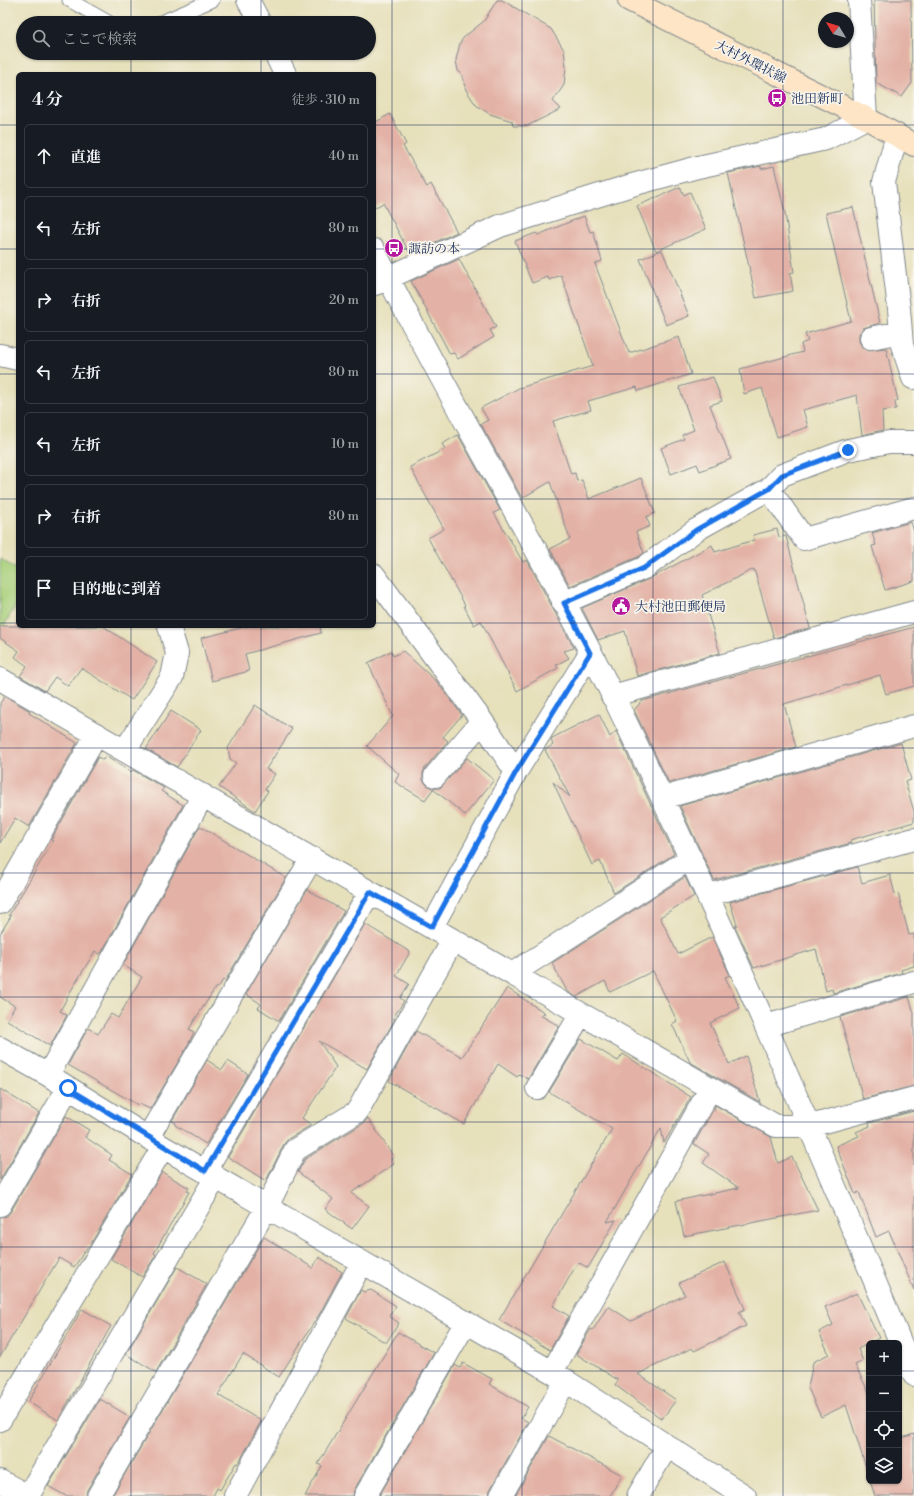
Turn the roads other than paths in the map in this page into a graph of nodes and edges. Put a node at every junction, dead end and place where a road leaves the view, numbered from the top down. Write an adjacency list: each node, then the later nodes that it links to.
1 (69, 0): 6 (lane)
2 (213, 0): 7 (lane)
3 (249, 0): 8 (street)
4 (629, 0): 11 (main road, 大村外環状線)
5 (860, 0): 11 (street)
6 (98, 16)
7 (175, 16)
8 (257, 16)
9 (279, 60): 10 (street)
10 (285, 72)
11 (866, 118): 12 (main road, 大村外環状線); 14 (street)
12 (905, 140): 15 (street)
13 (376, 259): 14 (street)
14 (381, 282): 24 (street)
15 (901, 332): 16 (street); 19 (street)
16 (871, 338)
17 (0, 355): 18 (street)
18 (16, 358)
19 (913, 378)
20 (914, 442): 21 (street)
21 (769, 489): 22 (street); 24 (street)
22 (914, 508)
23 (376, 578): 30 (street)
24 (564, 603): 27 (street)
25 (914, 612): 29 (street)
26 (170, 628): 33 (street)
27 (590, 653): 29 (street); 34 (street)
28 (0, 679): 32 (street)
29 (612, 696): 37 (street)
30 (482, 722): 34 (street); 35 (street)
31 (914, 726): 37 (street)
32 (97, 734): 33 (street); 43 (street)
33 (125, 750): 36 (street)
34 (516, 772): 44 (street)
35 (435, 776)
36 (203, 794): 39 (street); 51 (street)
37 (663, 798): 40 (street)
38 (914, 839): 42 (street)
39 (312, 858): 41 (street); 57 (street)
40 (691, 858): 42 (street); 46 (street)
41 (370, 892): 44 (street); 58 (street)
42 (708, 894): 49 (street)
43 (0, 903)
44 (432, 927): 45 (street)
45 (453, 940): 46 (street); 60 (street)
46 (512, 974): 48 (street)
47 (914, 982): 49 (street)
48 (581, 1014): 53 (street); 54 (street)
49 (766, 1026): 56 (street)
50 (0, 1048): 51 (street)
51 (48, 1075): 52 (street)
52 (68, 1088): 57 (street); 59 (street)
53 (538, 1088)
54 (710, 1089): 56 (street); 64 (street)
55 (914, 1098): 56 (street)
56 (810, 1126): 63 (street)
57 (156, 1142): 58 (street); 65 (street)
58 (210, 1174): 60 (street); 68 (street)
59 (0, 1204)
60 (267, 1207): 61 (street); 69 (street)
61 (362, 1262): 62 (street); 70 (street)
62 (466, 1322): 64 (street); 71 (street)
63 (914, 1374)
64 (559, 1376): 66 (street); 72 (street)
65 (0, 1420)
66 (667, 1446): 73 (street); 74 (street)
67 (0, 1481): 68 (street)
68 (28, 1496)
69 (98, 1496)
70 (235, 1496)
71 (365, 1496)
72 (501, 1496)
73 (638, 1496)
74 (745, 1496)

